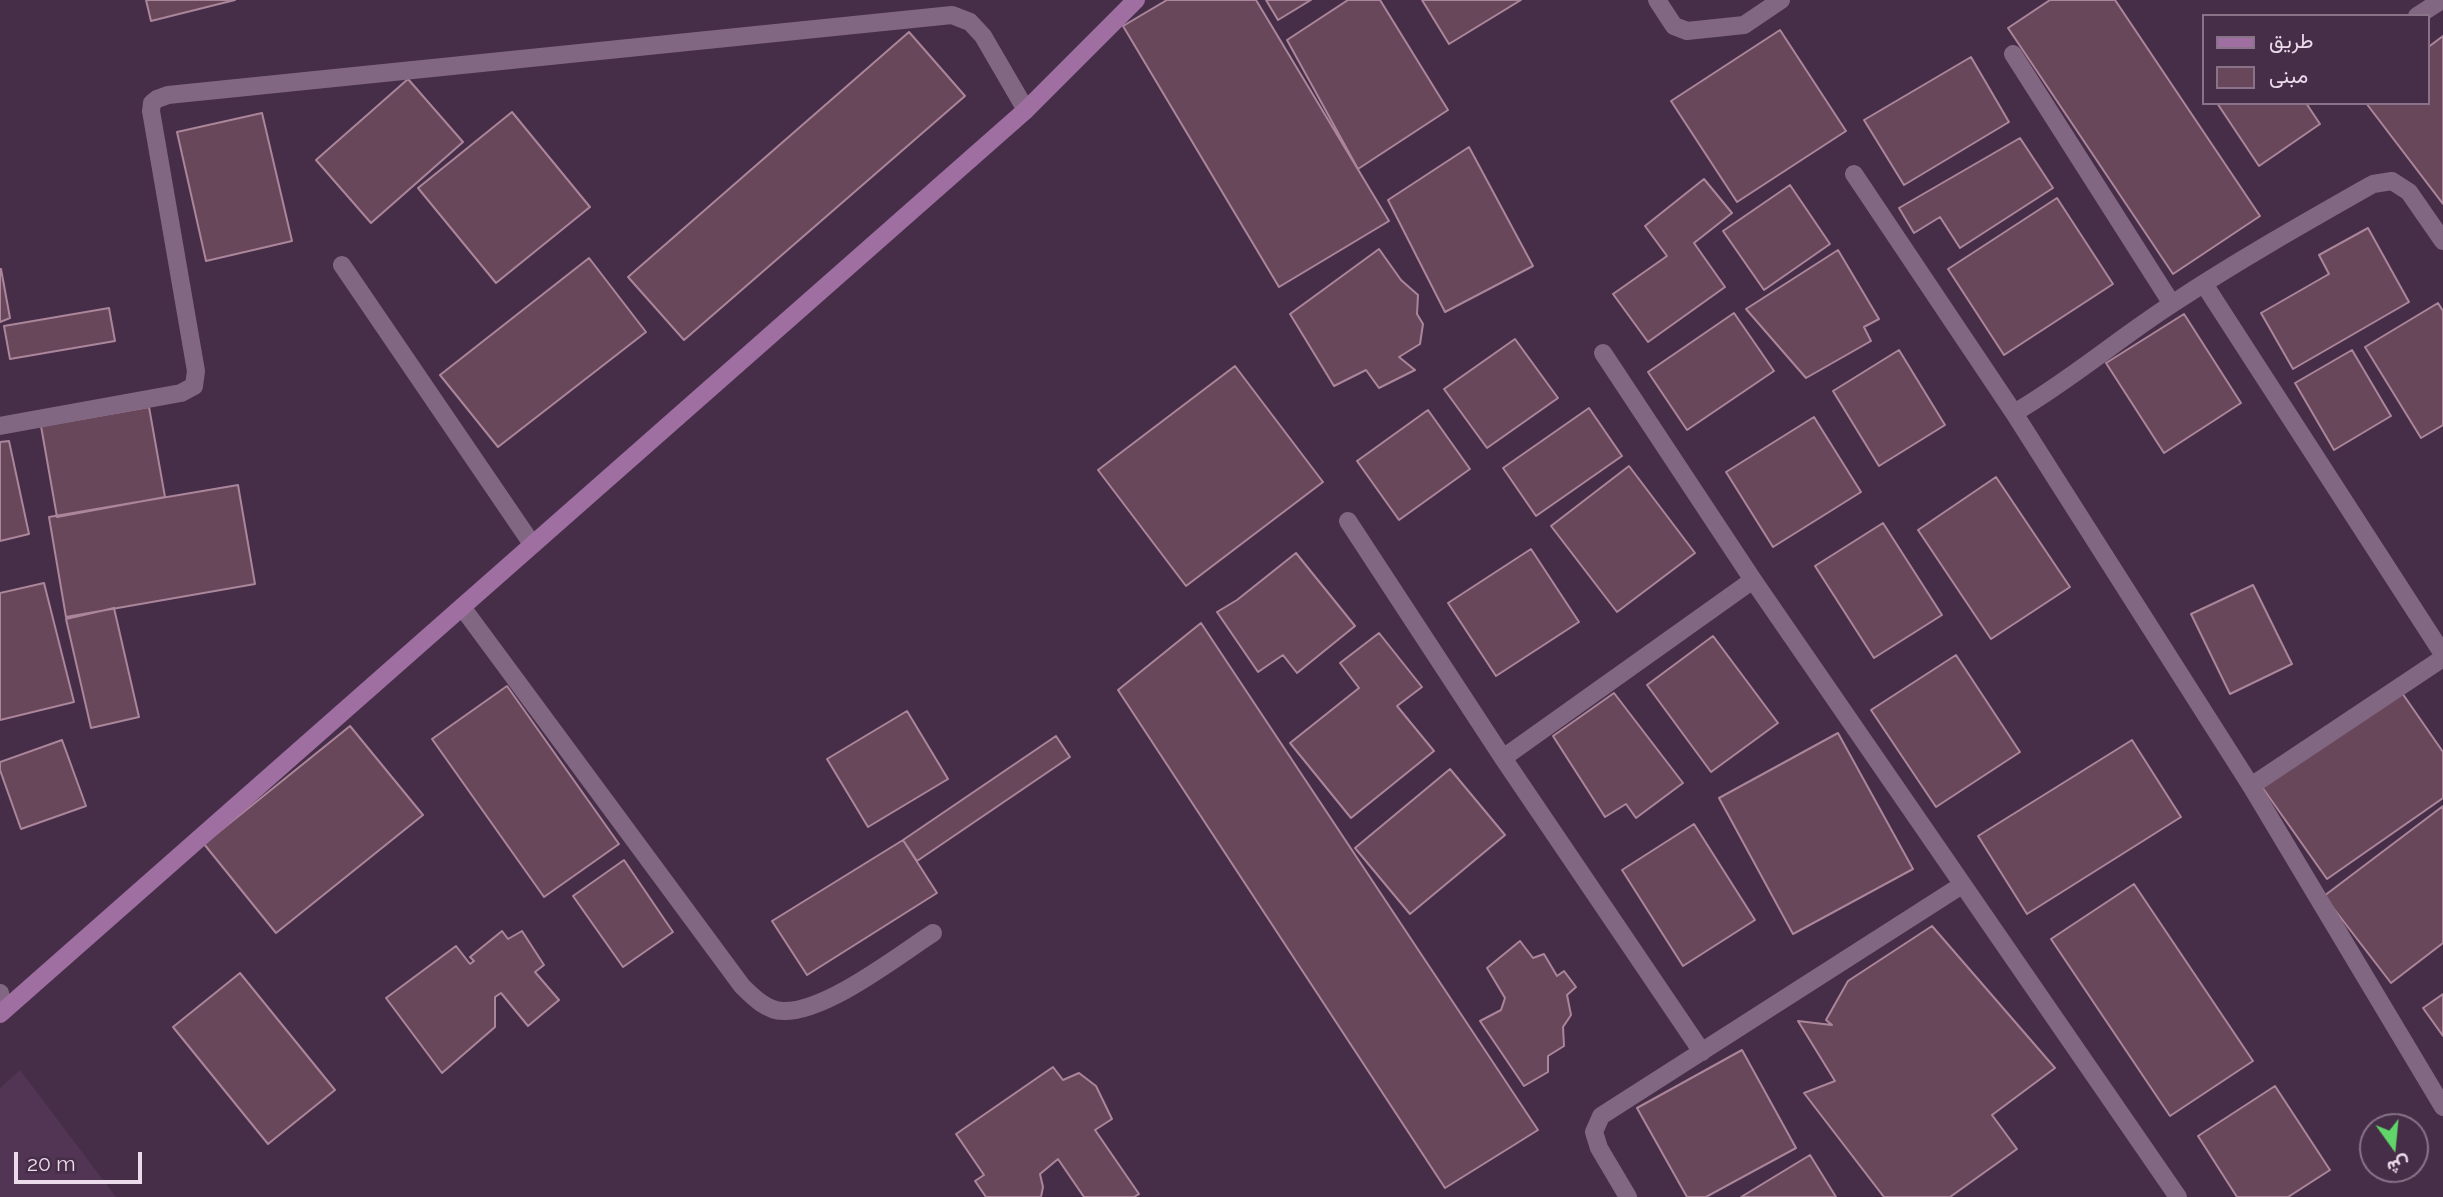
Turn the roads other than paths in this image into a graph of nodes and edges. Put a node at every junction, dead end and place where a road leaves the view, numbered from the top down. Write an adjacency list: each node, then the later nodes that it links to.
1 (1136, 0): 7 (main road)
2 (1657, 0): 3 (street)
3 (1781, 0)
4 (2442, 0): 5 (street)
5 (2420, 14)
6 (2013, 54): 12 (street)
7 (1026, 110): 15 (street); 17 (main road)
8 (1854, 174): 14 (street)
9 (2443, 241): 11 (street)
10 (342, 265): 17 (street)
11 (2204, 285): 12 (street); 20 (street)
12 (2172, 304): 14 (street)
13 (1603, 353): 18 (street)
14 (2014, 413): 22 (street)
15 (0, 426)
16 (1348, 521): 21 (street)
17 (532, 544): 19 (main road)
18 (1753, 580): 21 (street); 23 (street)
19 (462, 607): 24 (street); 25 (main road)
20 (2443, 656): 22 (street)
21 (1503, 758): 26 (street)
22 (2251, 786): 27 (street)
23 (1962, 885): 26 (street); 29 (street)
24 (933, 933)
25 (1, 1006)
26 (1702, 1052): 28 (street)
27 (2443, 1107)
28 (1628, 1197)
29 (2178, 1197)

